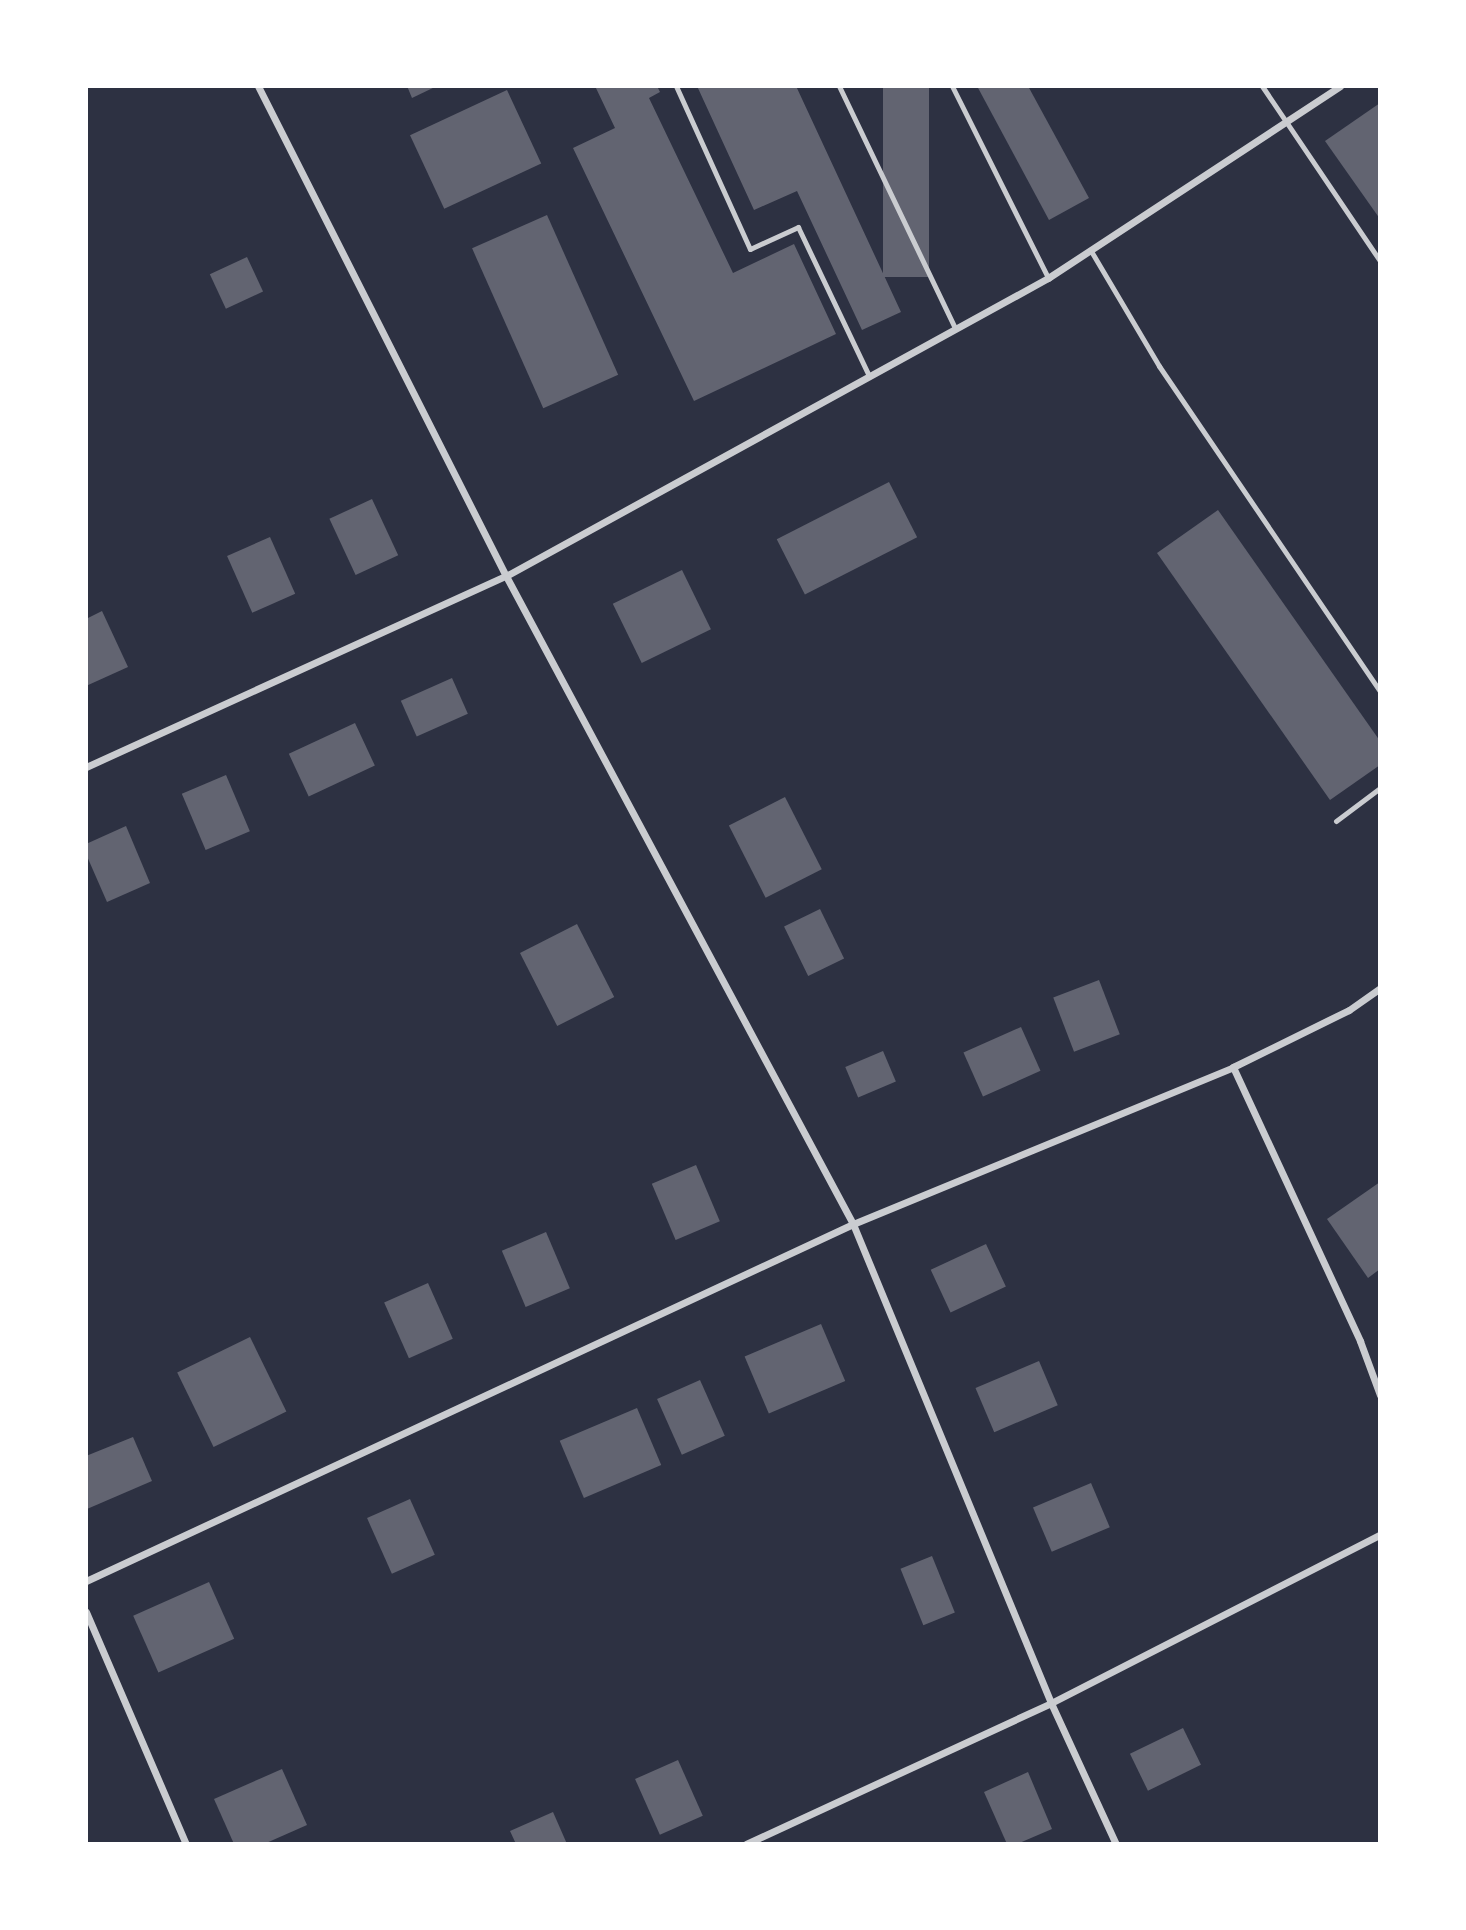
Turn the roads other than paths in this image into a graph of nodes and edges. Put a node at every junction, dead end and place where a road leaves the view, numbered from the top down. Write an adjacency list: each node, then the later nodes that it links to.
1 (258, 86): 13 (street)
2 (676, 86): 12 (lane)
3 (839, 86): 11 (lane)
4 (952, 86): 10 (lane)
5 (1262, 86): 7 (lane)
6 (1340, 86): 7 (street)
7 (1287, 122): 8 (street); 9 (lane)
8 (1091, 251): 10 (street); 14 (lane)
9 (1380, 261)
10 (1048, 278): 11 (street)
11 (955, 328): 12 (street)
12 (869, 376): 13 (street)
13 (506, 576): 15 (street); 20 (street)
14 (1380, 691)
15 (86, 767)
16 (1380, 788): 17 (lane)
17 (1336, 821)
18 (1380, 988): 19 (street)
19 (1233, 1067): 20 (street); 21 (street)
20 (853, 1224): 23 (street); 25 (street)
21 (1380, 1395)
22 (1380, 1535): 25 (street)
23 (86, 1581)
24 (86, 1612): 26 (street)
25 (1051, 1703): 27 (street); 28 (street)
26 (186, 1844)
27 (746, 1844)
28 (1116, 1844)

